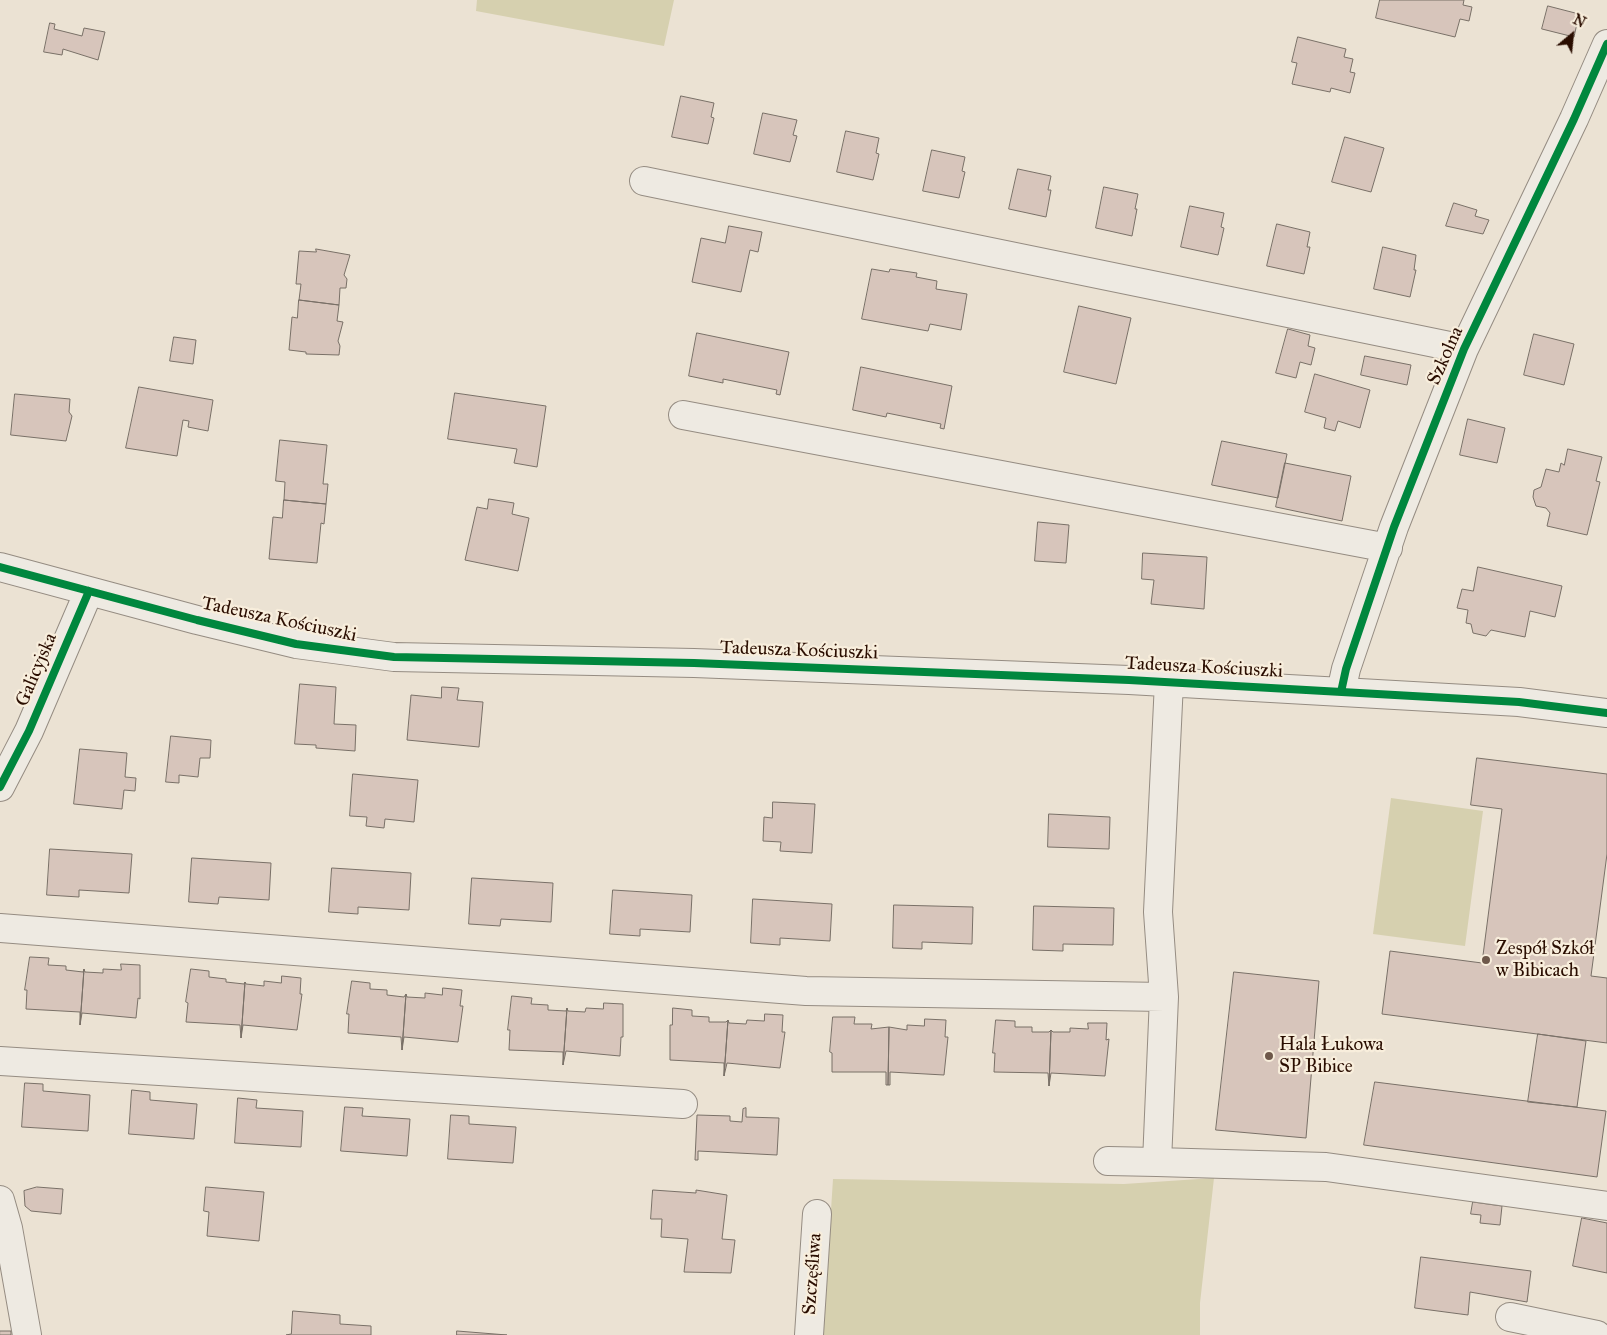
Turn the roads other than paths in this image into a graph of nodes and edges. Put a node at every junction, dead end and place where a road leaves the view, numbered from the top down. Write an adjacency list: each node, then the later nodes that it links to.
1 (1607, 44): 3 (street, Szkolna)
2 (644, 181): 3 (street)
3 (1464, 349): 5 (street, Szkolna)
4 (683, 415): 5 (street)
5 (1388, 548): 9 (street, Szkolna)
6 (0, 566): 7 (street, Tadeusza Kościuszki)
7 (89, 591): 8 (street, Tadeusza Kościuszki); 11 (street, Galicyjska)
8 (1169, 682): 9 (street, Tadeusza Kościuszki); 13 (street)
9 (1341, 692): 10 (street, Tadeusza Kościuszki)
10 (1607, 713)
11 (0, 787)
12 (0, 928): 13 (street)
13 (1164, 997): 17 (street)
14 (0, 1061): 15 (street)
15 (684, 1104)
16 (1108, 1161): 17 (street)
17 (1157, 1162): 19 (street)
18 (0, 1200): 22 (street)
19 (1607, 1206)
20 (817, 1214): 23 (street, Szczęśliwa)
21 (1510, 1317): 24 (street)
22 (27, 1335)
23 (809, 1335)
24 (1597, 1335)

